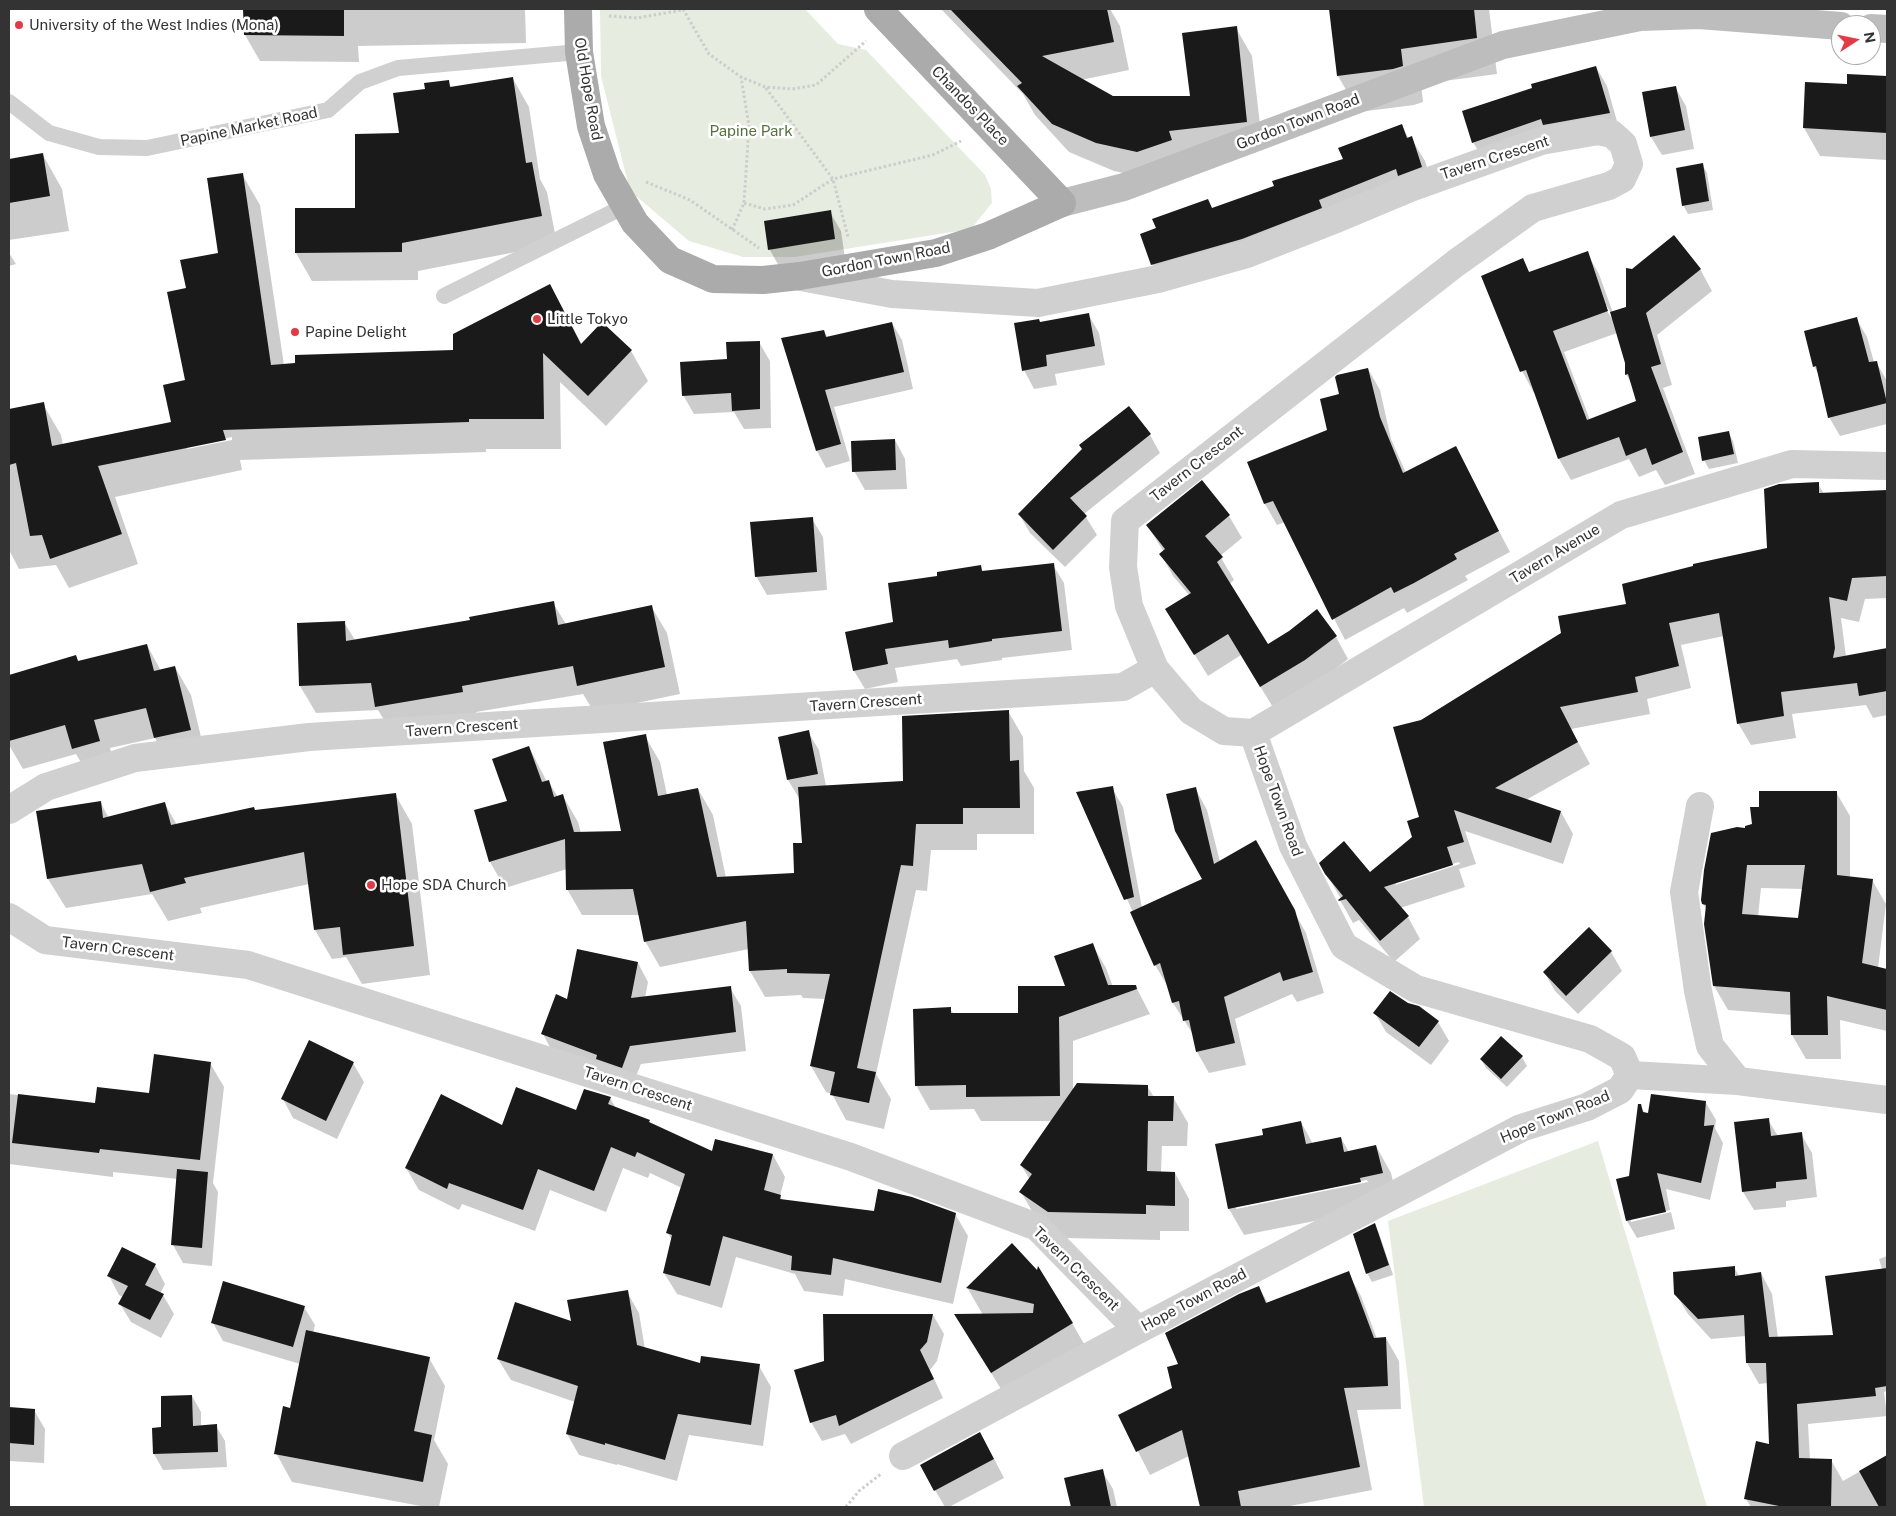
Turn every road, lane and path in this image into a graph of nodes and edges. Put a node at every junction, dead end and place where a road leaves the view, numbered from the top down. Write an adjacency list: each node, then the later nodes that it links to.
1 (683, 9): 2 (path); 7 (path)
2 (578, 12): 6 (main road, Old Hope Road)
3 (1642, 13): 5 (main road, Gordon Town Road); 14 (main road, Gordon Town Road)
4 (883, 15): 8 (path); 10 (main road, Chandos Place)
5 (1831, 25)
6 (579, 52): 9 (lane, Papine Market Road); 11 (main road, Old Hope Road)
7 (741, 77): 8 (path); 13 (path)
8 (765, 87): 12 (path)
9 (9, 102)
10 (990, 126): 12 (path); 14 (main road, Chandos Place)
11 (607, 174): 15 (main road, Old Hope Road); 16 (path)
12 (833, 179): 13 (path); 18 (path)
13 (744, 203): 16 (path)
14 (1062, 203): 18 (main road, Gordon Town Road)
15 (625, 206): 20 (main road, Old Hope Road); 21 (lane)
16 (732, 230): 17 (path)
17 (762, 251)
18 (856, 267): 19 (main road, Gordon Town Road)
19 (800, 276): 20 (main road, Gordon Town Road); 23 (street, Tavern Crescent)
20 (763, 280)
21 (444, 296)
22 (1887, 466): 24 (street, Tavern Avenue)
23 (1155, 669): 24 (street, Hope Town Road); 26 (street, Tavern Crescent)
24 (1253, 733): 28 (street, Hope Town Road)
25 (1700, 806): 29 (street)
26 (9, 810)
27 (9, 917): 31 (street, Tavern Crescent)
28 (1630, 1075): 29 (street); 31 (street, Hope Town Road)
29 (1738, 1081): 30 (street)
30 (1887, 1100)
31 (1138, 1330): 32 (street, Hope Town Road)
32 (903, 1456): 33 (path)
33 (846, 1507)

